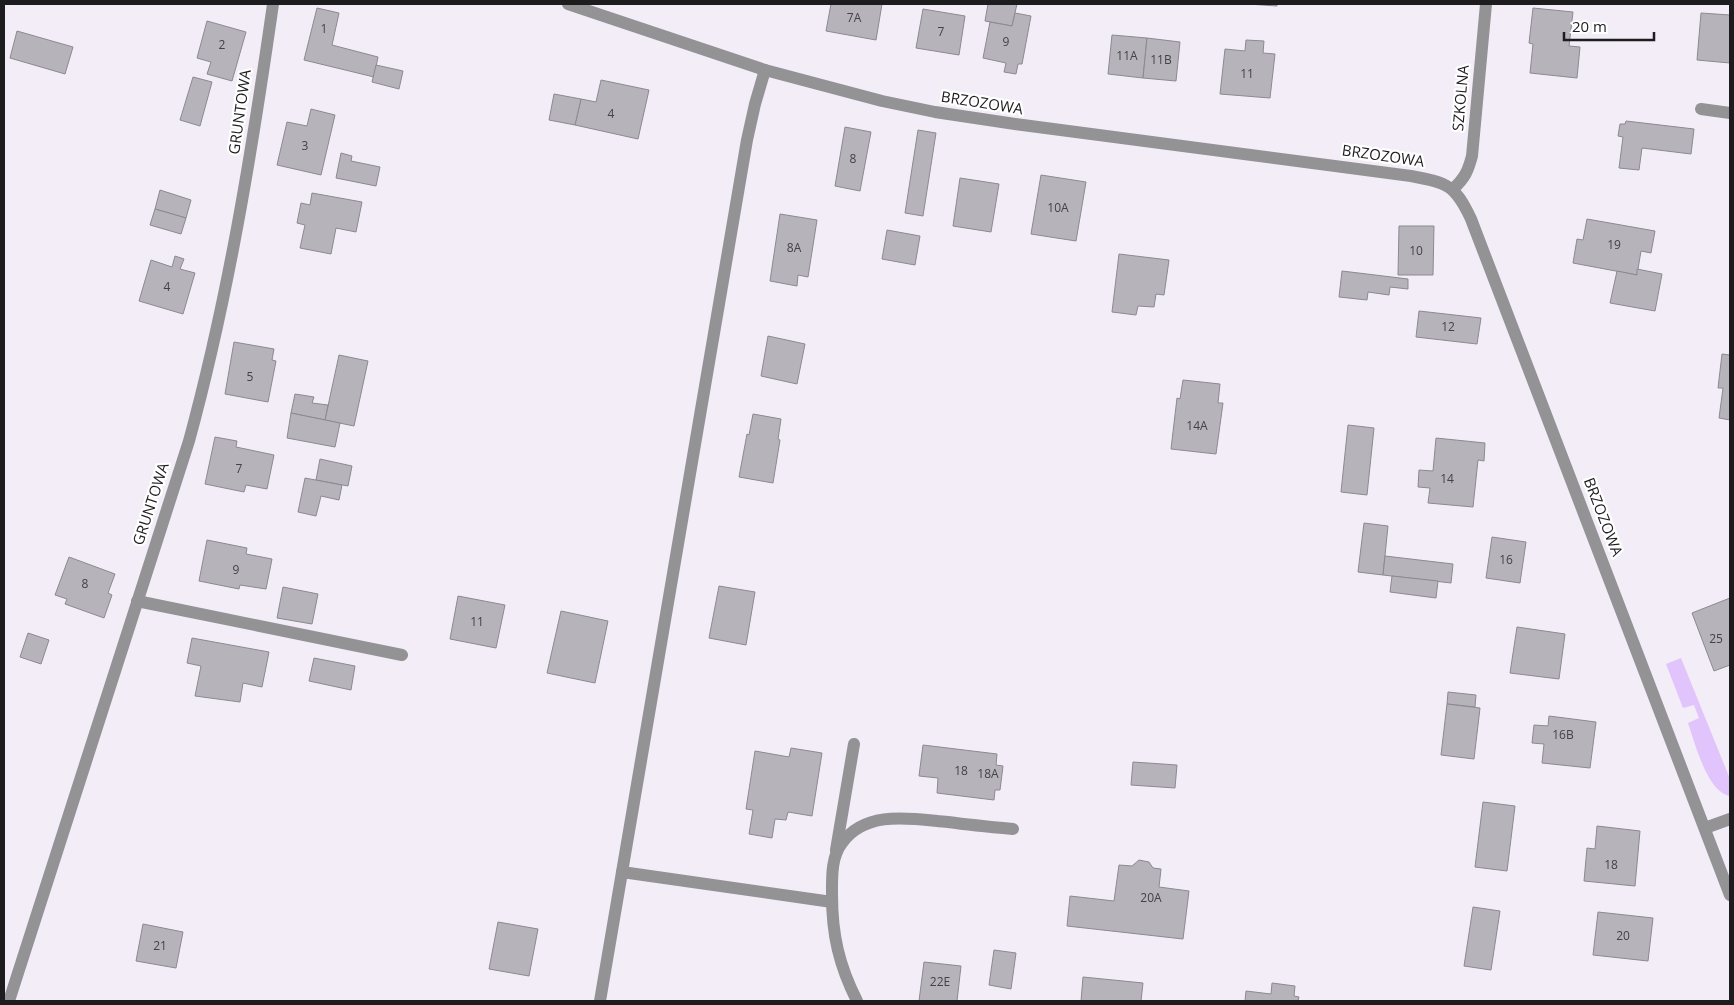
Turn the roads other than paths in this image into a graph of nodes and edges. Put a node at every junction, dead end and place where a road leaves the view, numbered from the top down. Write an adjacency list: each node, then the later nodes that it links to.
1 (273, 4): 8 (street, GRUNTOWA)
2 (568, 4): 4 (street, BRZOZOWA)
3 (1486, 4): 7 (street, SZKOLNA)
4 (765, 70): 7 (street, BRZOZOWA); 15 (street)
5 (1701, 109): 6 (street)
6 (1730, 113)
7 (1453, 189): 12 (street, BRZOZOWA)
8 (137, 601): 9 (street); 18 (street, GRUNTOWA)
9 (402, 655)
10 (854, 744): 14 (street)
11 (1730, 819): 12 (street)
12 (1705, 828): 16 (street, BRZOZOWA)
13 (1013, 829): 14 (street)
14 (833, 862): 17 (street)
15 (622, 872): 17 (street); 19 (street)
16 (1730, 895)
17 (832, 902): 20 (street)
18 (9, 1001)
19 (600, 1001)
20 (857, 1001)

